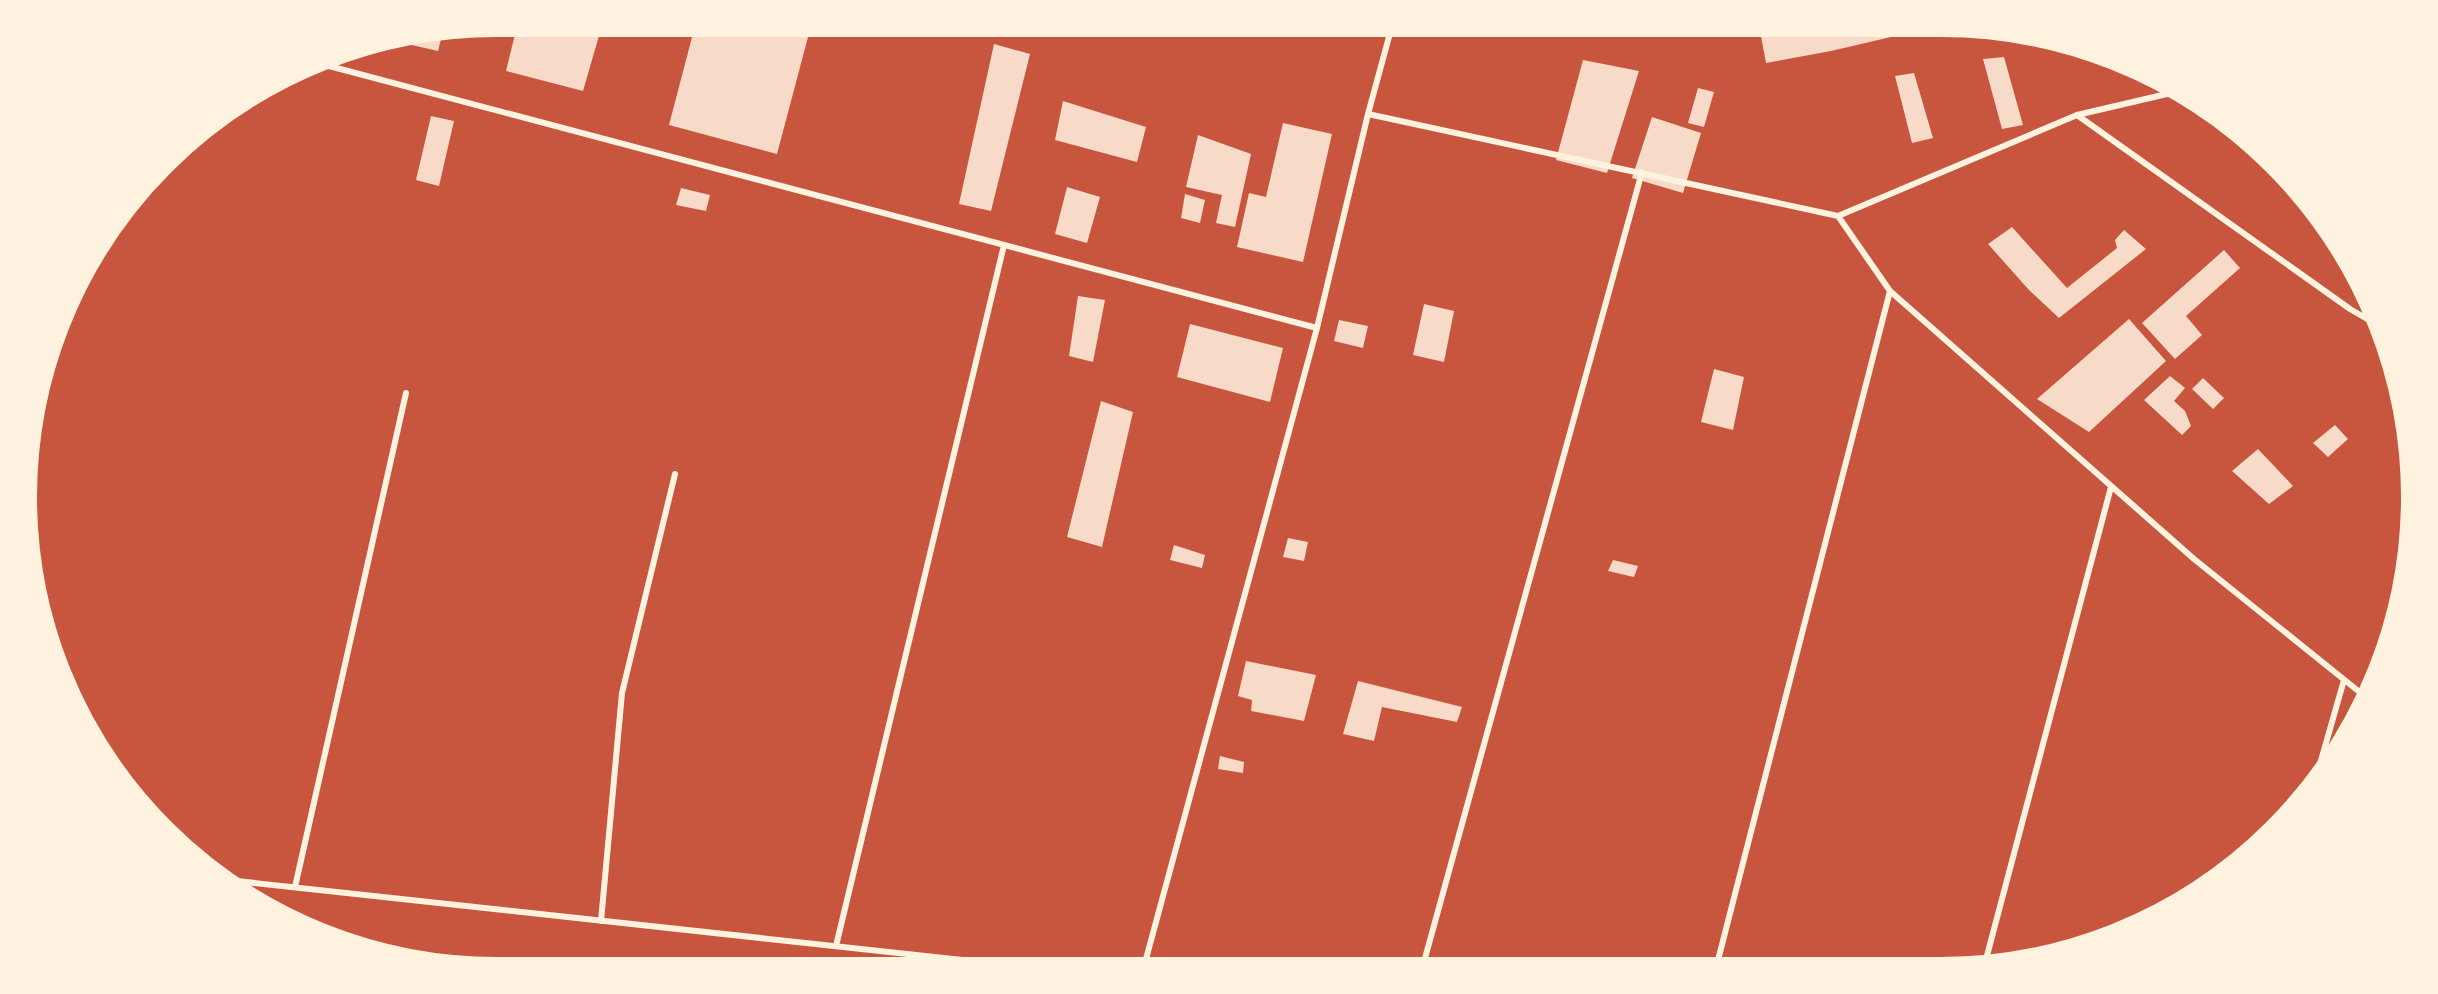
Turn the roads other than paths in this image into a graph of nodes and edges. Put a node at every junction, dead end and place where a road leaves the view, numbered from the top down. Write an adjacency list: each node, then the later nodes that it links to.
1 (1390, 33): 4 (street)
2 (327, 65): 8 (street)
3 (2170, 93): 5 (street)
4 (1368, 114): 6 (street); 11 (street)
5 (2077, 115): 7 (street); 10 (street)
6 (1642, 172): 7 (street); 25 (street)
7 (1838, 216): 9 (street)
8 (1004, 245): 11 (street); 21 (street)
9 (1890, 291): 14 (street); 26 (street)
10 (2371, 321)
11 (1317, 328): 24 (street)
12 (406, 393): 19 (street)
13 (675, 474): 20 (street)
14 (2111, 487): 15 (street); 22 (street)
15 (2344, 680): 16 (street); 17 (street)
16 (2361, 693)
17 (2320, 765)
18 (236, 881): 19 (street)
19 (295, 887): 20 (street)
20 (601, 921): 21 (street)
21 (836, 946): 23 (street)
22 (1987, 958)
23 (973, 961)
24 (1145, 961)
25 (1424, 961)
26 (1718, 961)

